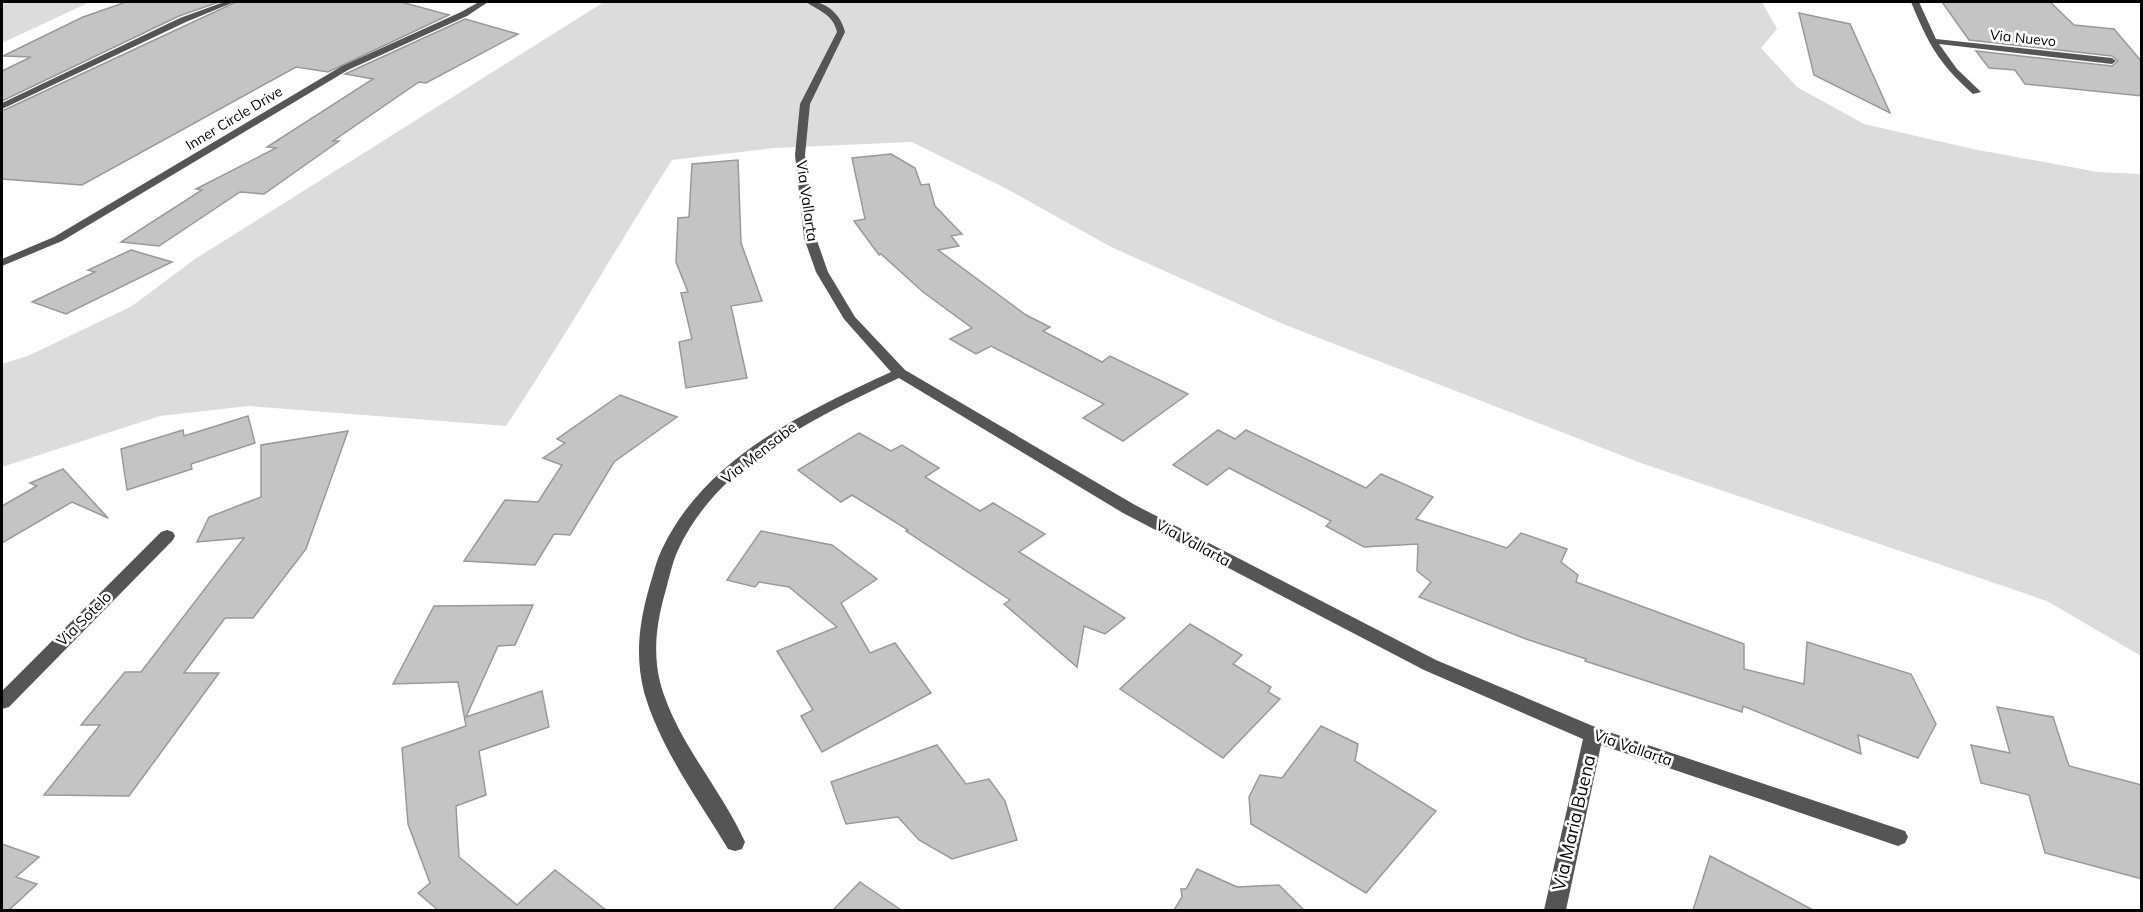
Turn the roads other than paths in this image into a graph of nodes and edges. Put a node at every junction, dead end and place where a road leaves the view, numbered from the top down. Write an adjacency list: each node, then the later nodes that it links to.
1 (230, 2): 8 (street)
2 (484, 2): 9 (street, Inner Circle Drive)
3 (810, 2): 10 (street, Via Vallarta)
4 (1915, 2): 5 (street)
5 (1931, 41): 6 (street, Via Nuevo); 7 (street)
6 (2112, 61)
7 (1976, 92)
8 (2, 106)
9 (2, 263)
10 (900, 374): 13 (street, Via Vallarta); 15 (street, Via Mensabe)
11 (167, 536): 12 (street, Via Sotelo)
12 (2, 702)
13 (1594, 735): 14 (street, Via Vallarta); 16 (street, Via Maria Buena)
14 (1898, 837)
15 (735, 842)
16 (1555, 910)

